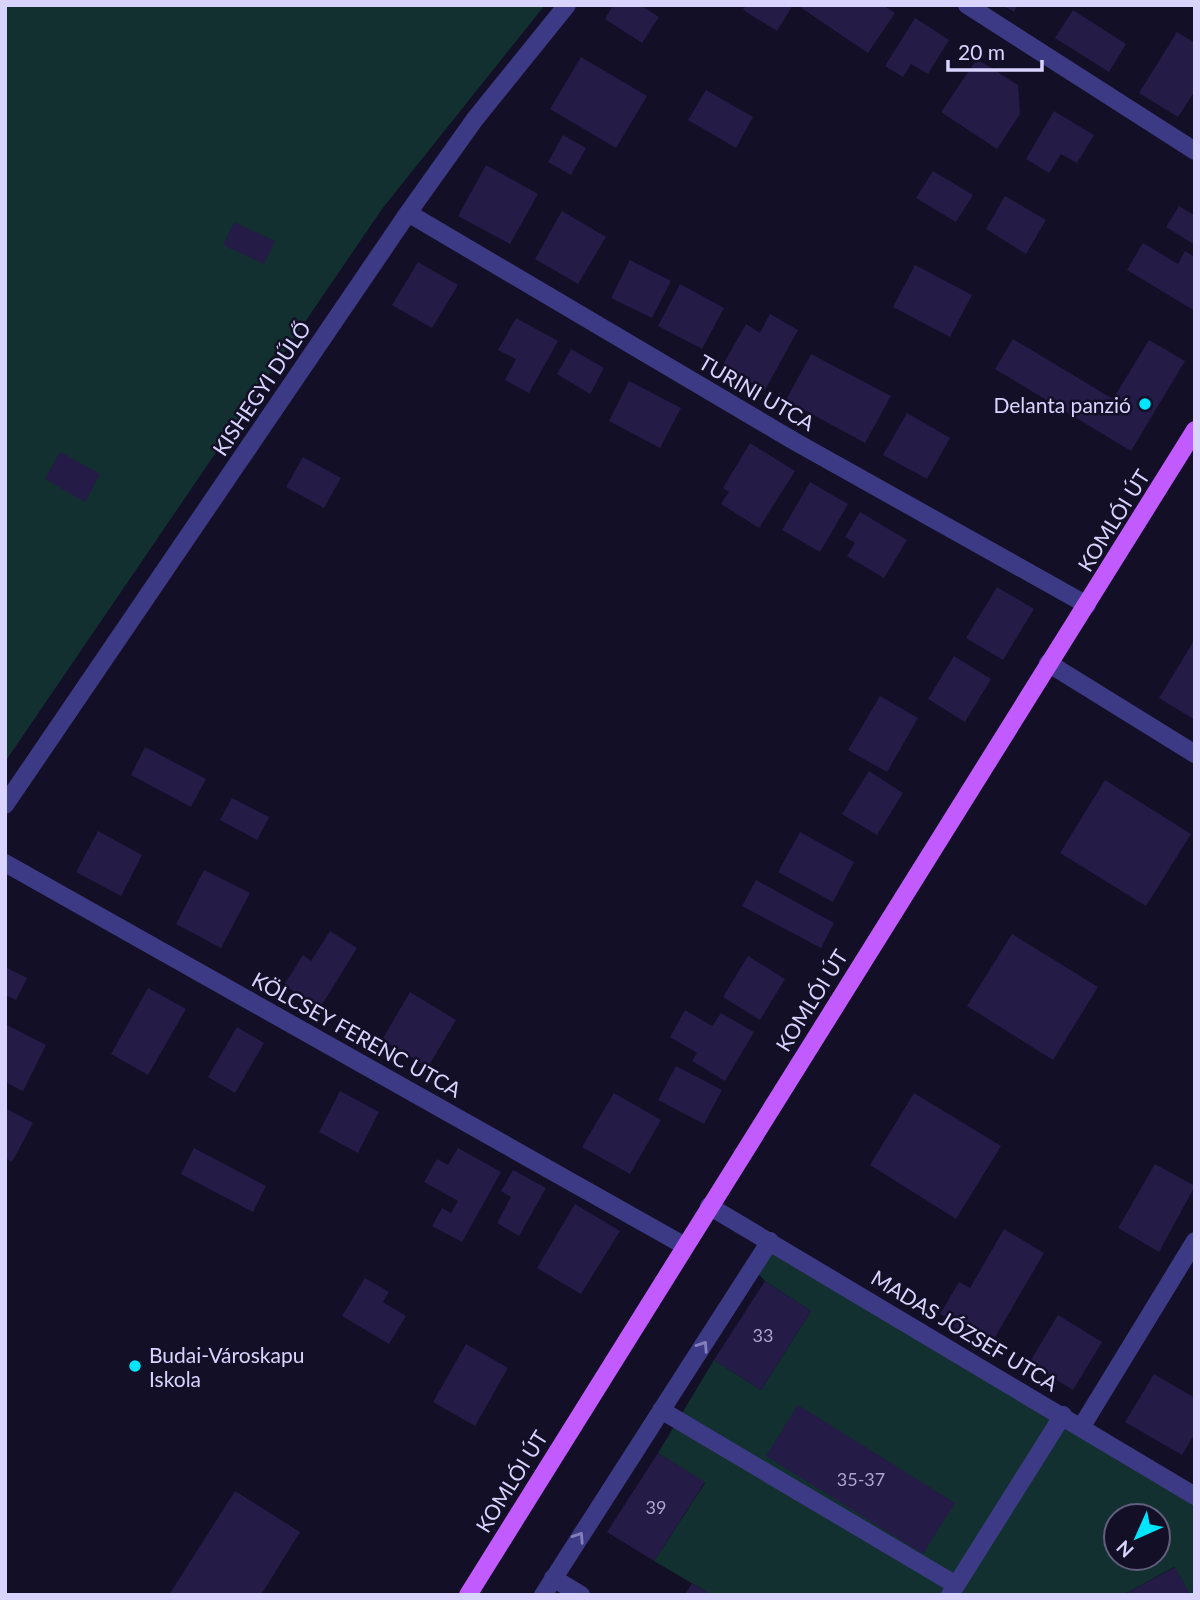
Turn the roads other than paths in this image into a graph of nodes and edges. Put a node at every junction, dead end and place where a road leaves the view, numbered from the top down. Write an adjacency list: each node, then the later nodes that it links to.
1 (567, 5): 4 (street, KISHEGYI DŰLŐ)
2 (967, 5): 3 (street)
3 (1195, 152)
4 (408, 213): 6 (street, TURINI UTCA); 9 (street, KISHEGYI DŰLŐ)
5 (1195, 430): 6 (main road, KOMLÓI ÚT)
6 (1087, 605): 7 (main road, KOMLÓI ÚT)
7 (1048, 663): 8 (street); 11 (main road, KOMLÓI ÚT)
8 (1195, 754)
9 (5, 805)
10 (5, 863): 14 (street, KÖLCSEY FERENC UTCA)
11 (709, 1206): 12 (street, MADAS JÓZSEF UTCA); 14 (main road, KOMLÓI ÚT)
12 (770, 1241): 15 (street, one-way to 12); 16 (street, MADAS JÓZSEF UTCA)
13 (1195, 1241): 17 (street)
14 (685, 1246): 21 (main road, KOMLÓI ÚT)
15 (661, 1410): 19 (street, one-way to 15); 20 (street)
16 (1063, 1415): 17 (street, MADAS JÓZSEF UTCA); 20 (street)
17 (1082, 1426): 18 (street, MADAS JÓZSEF UTCA)
18 (1195, 1496)
19 (553, 1578): 22 (street); 23 (street)
20 (953, 1590)
21 (467, 1595)
22 (543, 1595)
23 (581, 1595)

